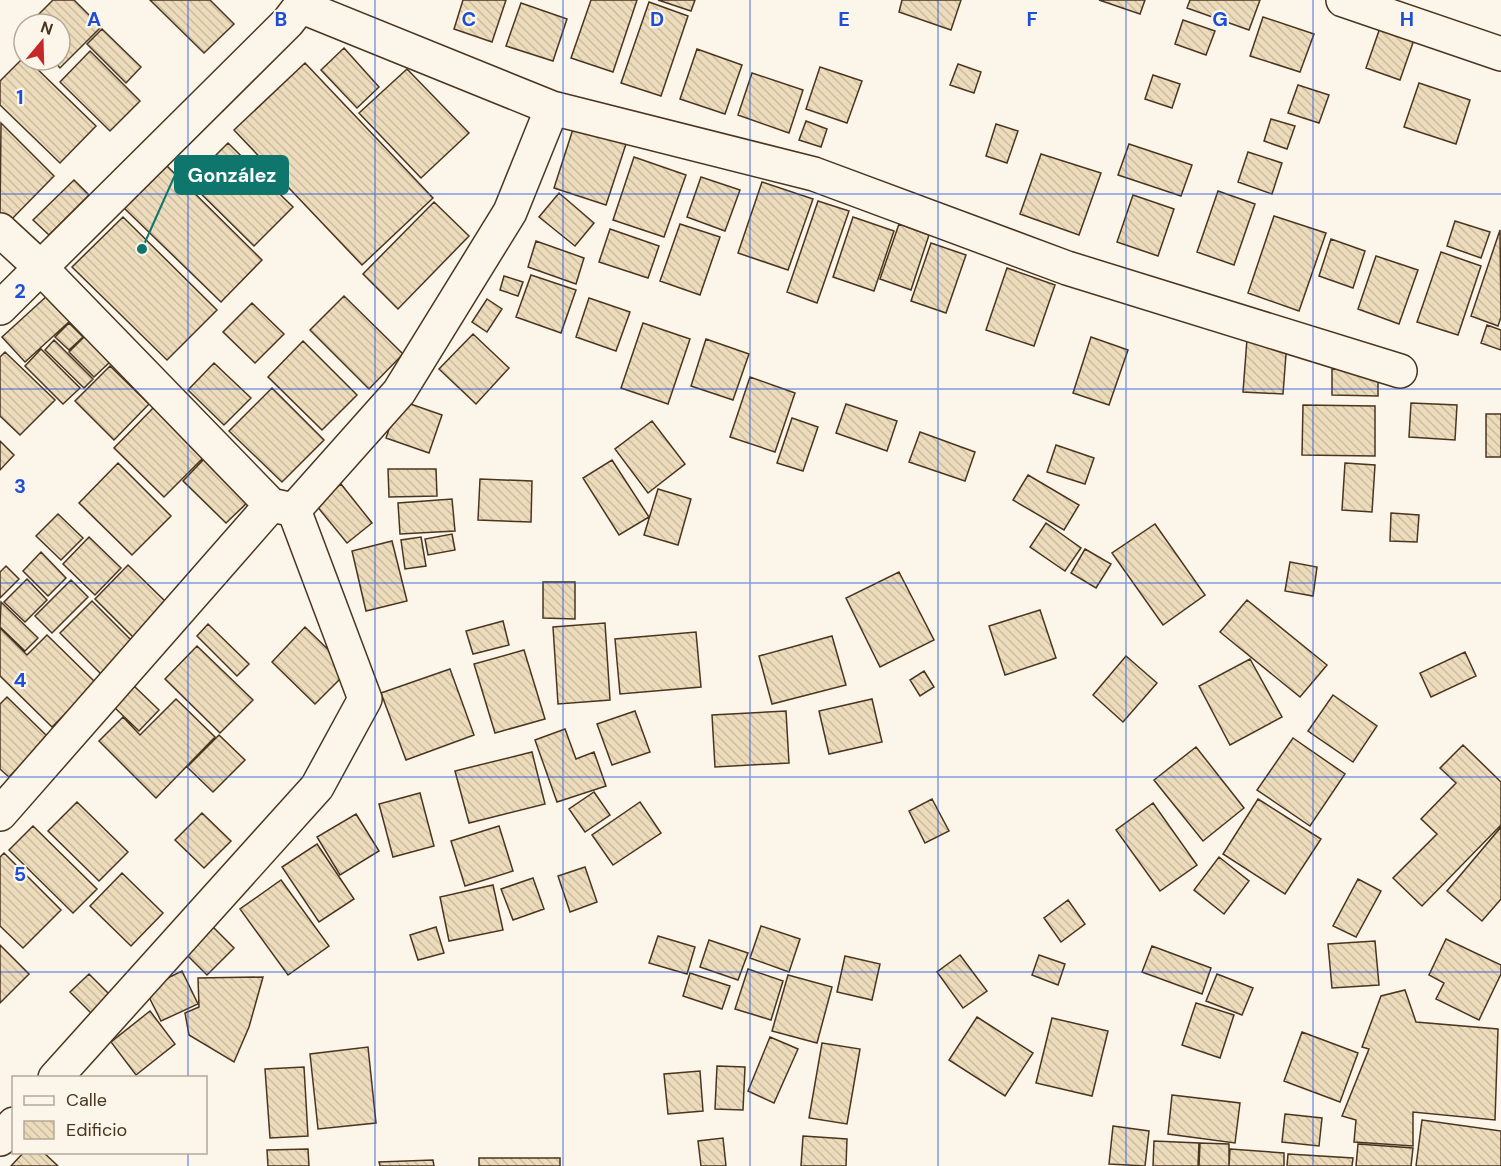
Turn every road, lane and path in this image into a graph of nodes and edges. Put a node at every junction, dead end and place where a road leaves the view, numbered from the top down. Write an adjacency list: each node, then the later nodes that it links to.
1 (1342, 0): 3 (street)
2 (302, 3): 4 (street); 6 (street)
3 (1501, 54)
4 (552, 108): 8 (street); 9 (street)
5 (0, 230): 6 (street)
6 (40, 267): 7 (street); 9 (street)
7 (0, 308)
8 (1400, 371)
9 (283, 507): 10 (street); 11 (street)
10 (0, 814)
11 (56, 1076)
12 (12, 1126): 13 (street)
13 (0, 1138)

